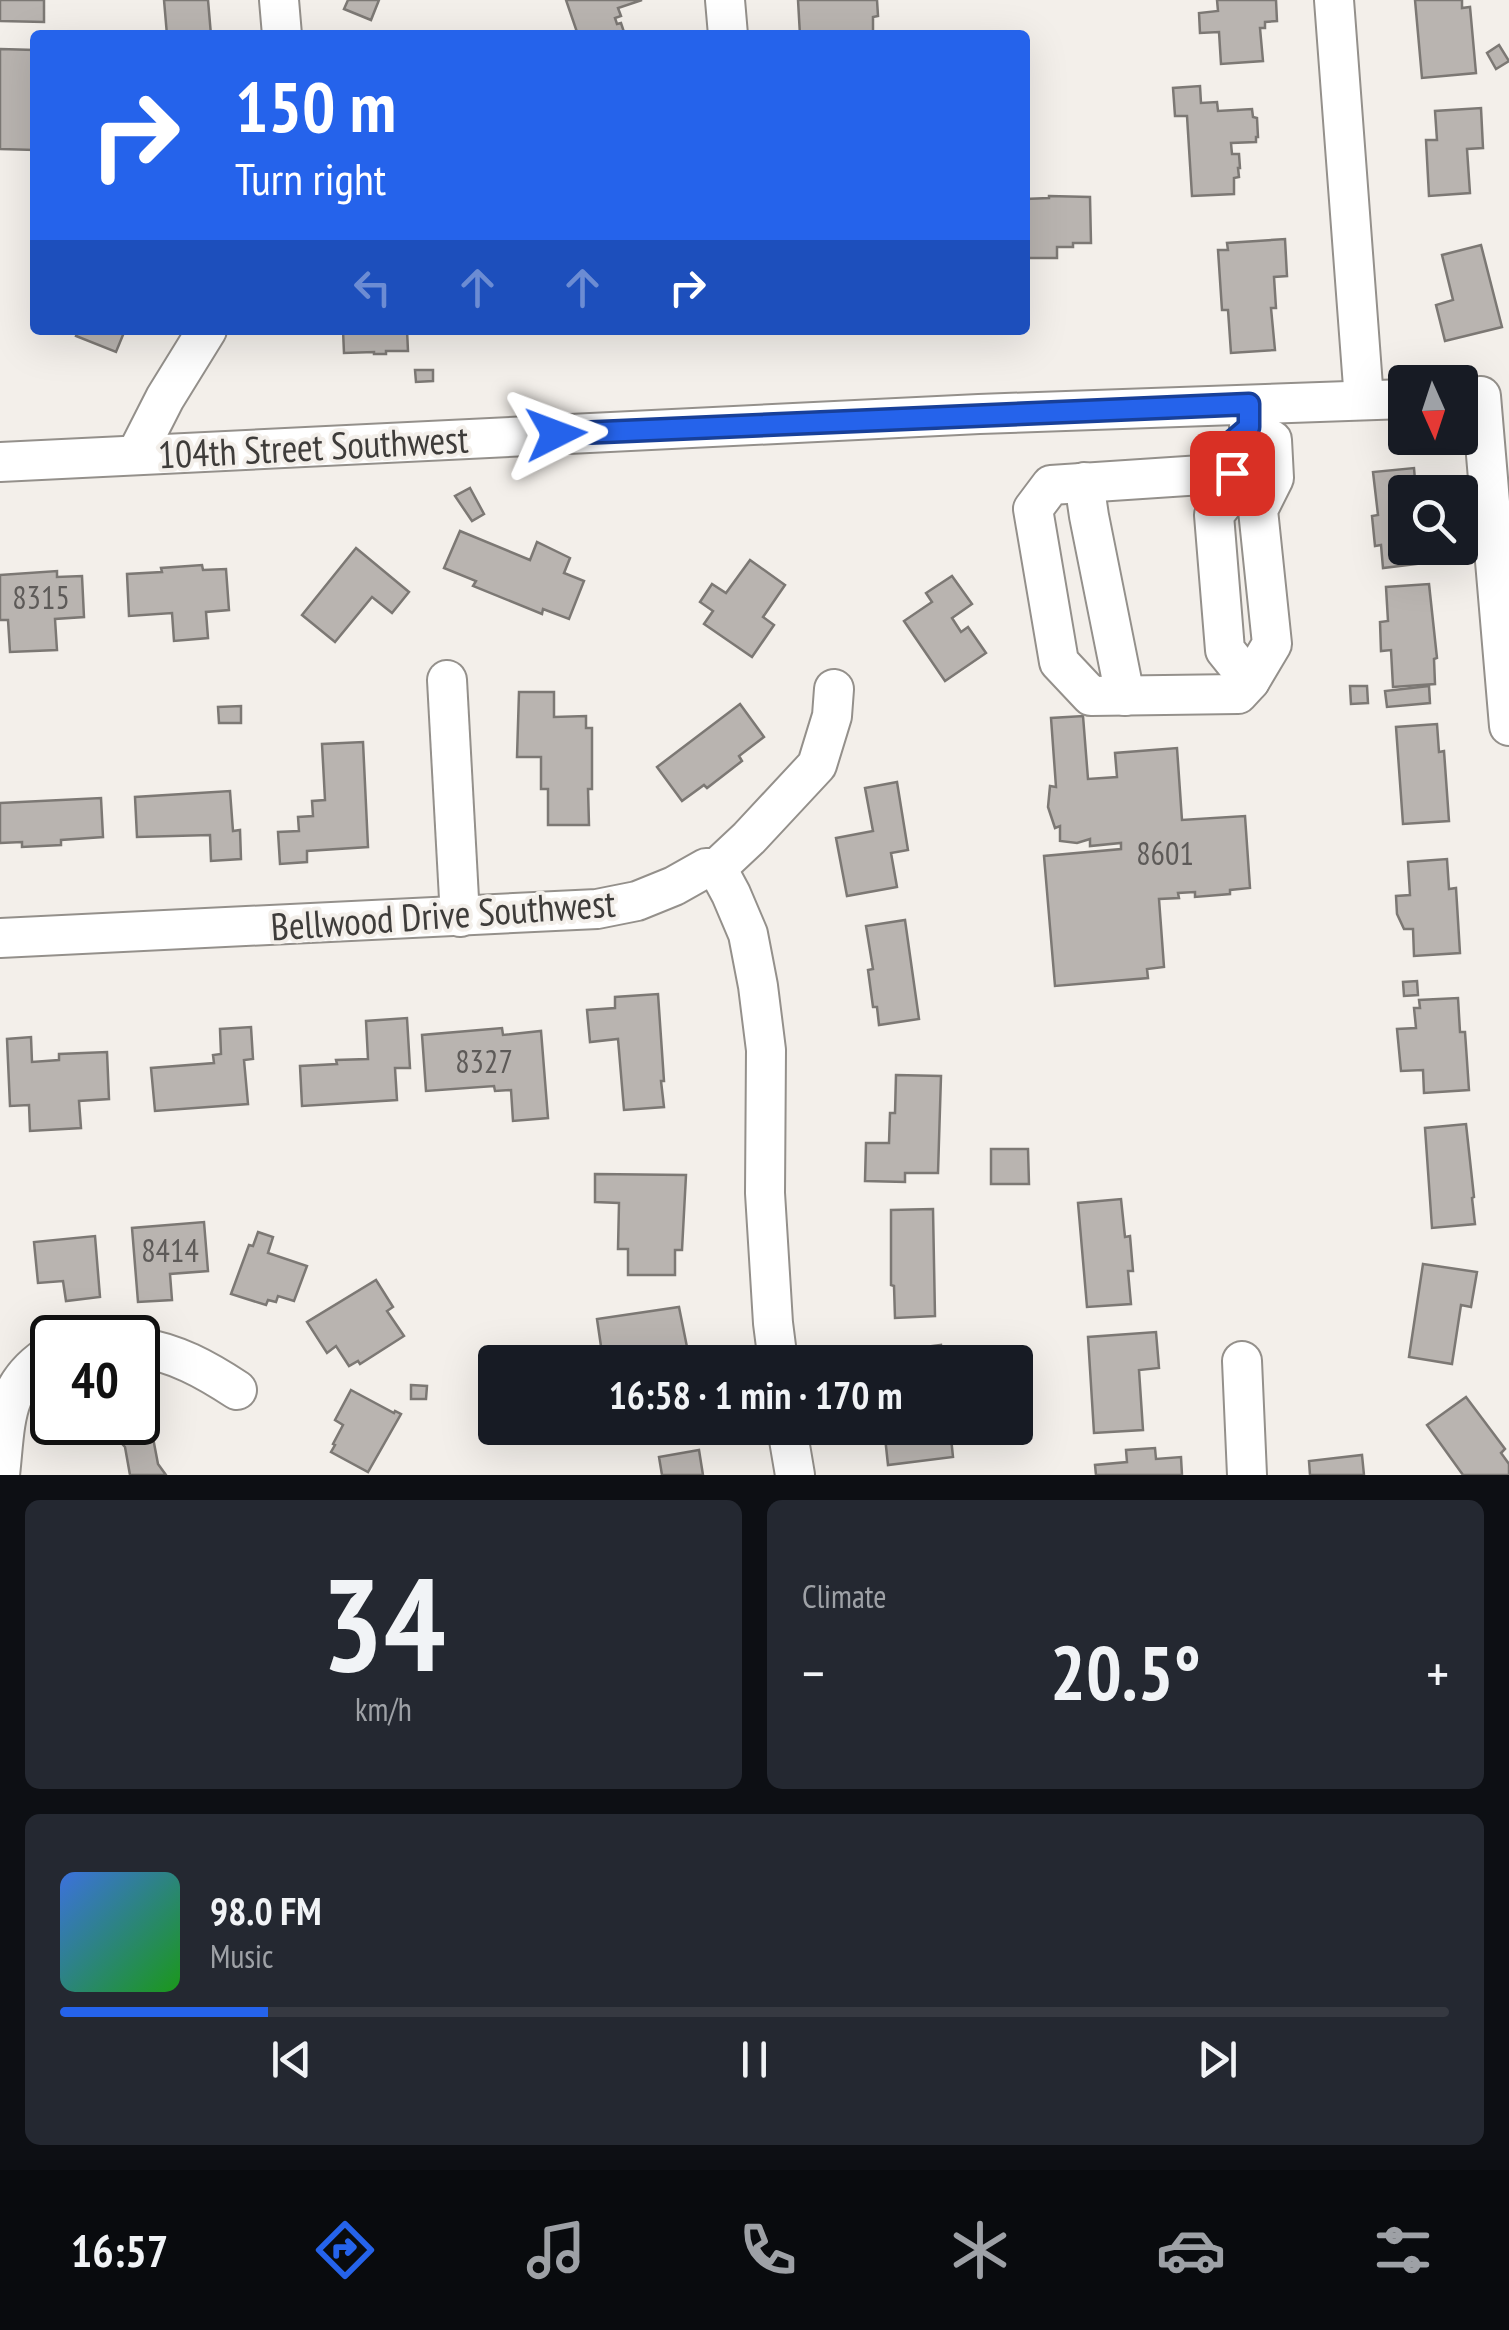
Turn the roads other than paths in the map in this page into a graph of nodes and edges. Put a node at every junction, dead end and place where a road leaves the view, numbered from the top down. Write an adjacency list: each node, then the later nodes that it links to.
1 (279, 0): 4 (street)
2 (726, 0): 5 (street)
3 (1334, 0): 9 (street)
4 (282, 30)
5 (728, 30)
6 (204, 335): 11 (street)
7 (1483, 396): 18 (street)
8 (1388, 399): 9 (street, 104th Street Southwest)
9 (1364, 400): 10 (street, 104th Street Southwest)
10 (1249, 415): 11 (street, 104th Street Southwest); 14 (street)
11 (136, 455): 12 (street, 104th Street Southwest)
12 (0, 462)
13 (1084, 482): 14 (street); 17 (street); 17 (street)
14 (1241, 490): 17 (street)
15 (447, 680): 20 (street)
16 (834, 689): 19 (street, Bellwood Drive Southwest)
17 (1124, 696)
18 (1509, 726)
19 (717, 868): 20 (street, Bellwood Drive Southwest); 22 (street)
20 (460, 916): 21 (street, Bellwood Drive Southwest)
21 (0, 938)
22 (776, 1345)
23 (160, 1352): 26 (street)
24 (1242, 1361): 30 (street)
25 (30, 1369): 28 (street)
26 (237, 1390)
27 (790, 1445): 29 (street)
28 (0, 1475)
29 (795, 1475)
30 (1247, 1475)

